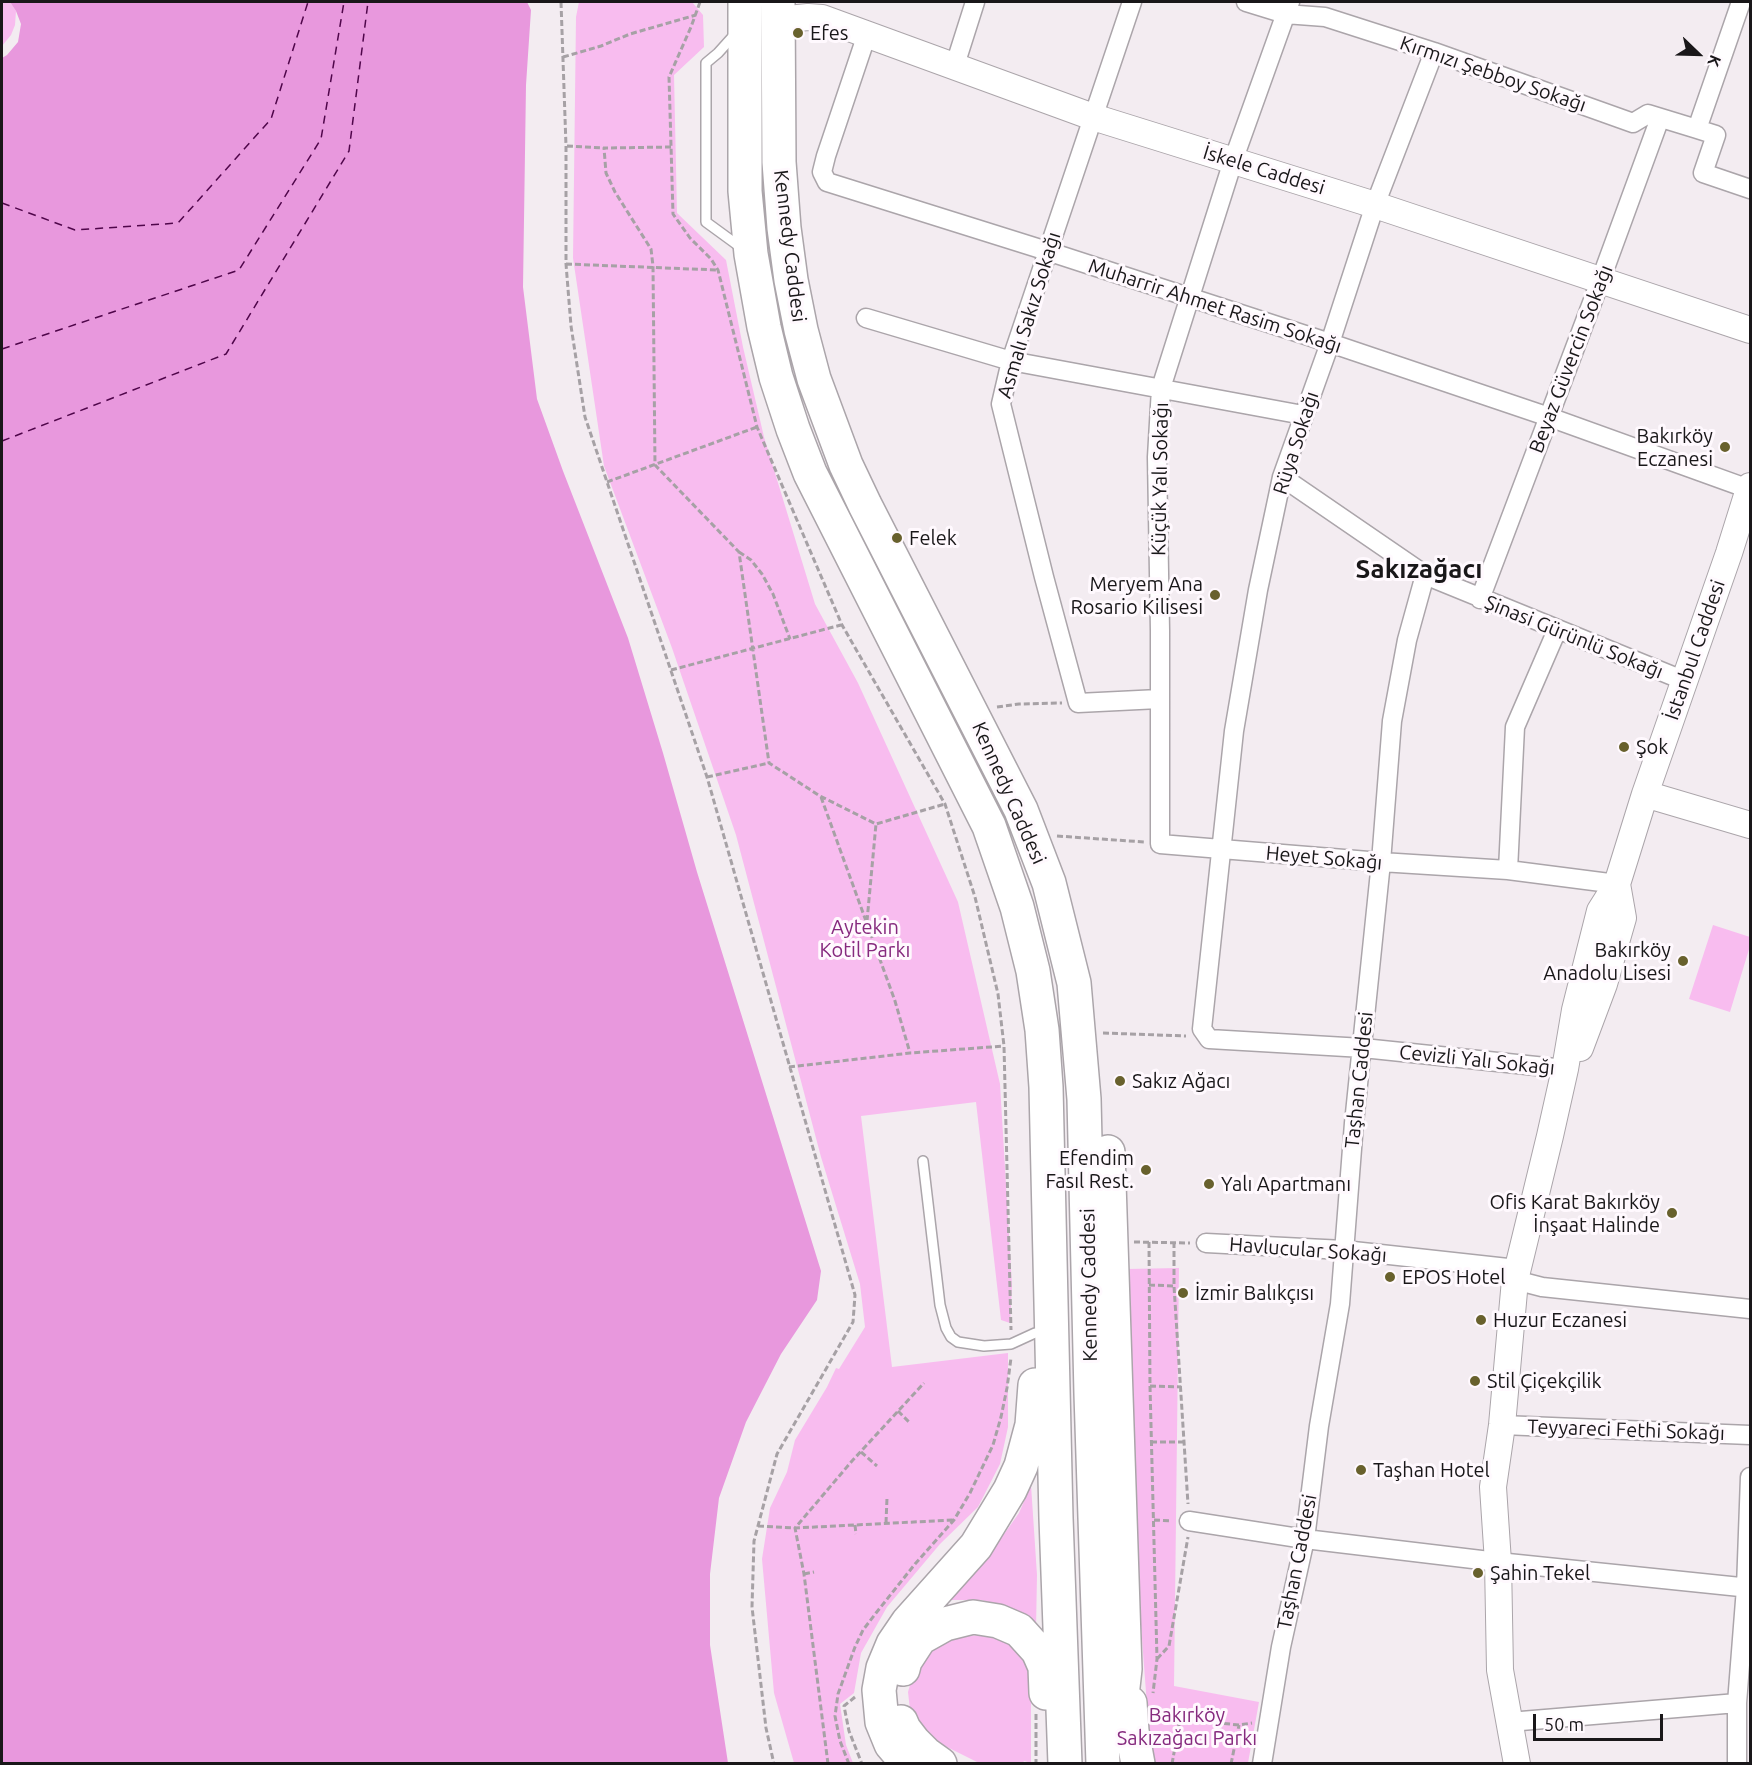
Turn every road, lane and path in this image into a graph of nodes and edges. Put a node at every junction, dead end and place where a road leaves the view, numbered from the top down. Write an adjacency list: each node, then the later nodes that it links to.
1 (561, 2): 13 (path)
2 (700, 2): 10 (path)
3 (975, 2): 14 (street)
4 (1132, 2): 15 (street, Asmalı Sakız Sokağı)
5 (1246, 2): 8 (street, Kırmızı Şebboy Sokağı)
6 (1741, 2): 17 (street)
7 (780, 8): 11 (main road, İskele Caddesi); 62 (highway, Kennedy Caddesi)
8 (1288, 8): 12 (street, Kırmızı Şebboy Sokağı); 21 (street, Küçük Yalı Sokağı)
9 (745, 12): 78 (highway, Kennedy Caddesi)
10 (696, 15): 13 (path); 19 (path)
11 (867, 34): 14 (main road, İskele Caddesi); 24 (street, Muharrir Ahmet Rasim Sokağı)
12 (1434, 52): 16 (street, Kırmızı Şebboy Sokağı); 23 (street, Rüya Sokağı)
13 (563, 57): 18 (path)
14 (955, 65): 15 (main road, İskele Caddesi)
15 (1093, 117): 21 (main road, İskele Caddesi); 24 (street, Asmalı Sakız Sokağı)
16 (1660, 118): 17 (street, Kırmızı Şebboy Sokağı); 28 (street, Beyaz Güvercin Sokağı)
17 (1697, 129): 22 (street, Kırmızı Şebboy Sokağı)
18 (566, 146): 20 (path); 25 (path)
19 (671, 147): 20 (path); 27 (path)
20 (604, 148): 26 (path)
21 (1233, 160): 23 (main road, İskele Caddesi); 29 (street, Küçük Yalı Sokağı)
22 (1750, 189)
23 (1375, 205): 28 (main road, İskele Caddesi); 32 (street, Rüya Sokağı)
24 (1047, 251): 29 (street, Muharrir Ahmet Rasim Sokağı); 33 (street, Asmalı Sakız Sokağı)
25 (566, 264): 26 (path); 40 (path)
26 (653, 266): 27 (path); 38 (path)
27 (718, 270): 37 (path)
28 (1601, 279): 31 (main road, İskele Caddesi); 36 (street, Beyaz Güvercin Sokağı)
29 (1190, 297): 32 (street, Muharrir Ahmet Rasim Sokağı); 34 (street, Küçük Yalı Sokağı)
30 (866, 318): 33 (street)
31 (1750, 330)
32 (1330, 343): 35 (street, Rüya Sokağı); 36 (street, Muharrir Ahmet Rasim Sokağı)
33 (1011, 361): 34 (street); 53 (street, Asmalı Sakız Sokağı)
34 (1161, 388): 35 (street); 52 (street, Küçük Yalı Sokağı)
35 (1303, 415): 39 (street, Rüya Sokağı)
36 (1549, 417): 41 (street, Muharrir Ahmet Rasim Sokağı); 45 (street, Beyaz Güvercin Sokağı)
37 (757, 427): 38 (path); 46 (path)
38 (655, 465): 40 (path); 42 (path)
39 (1282, 477): 44 (street, Şinasi Gürünlü Sokağı); 64 (street, Rüya Sokağı)
40 (606, 483): 50 (path)
41 (1750, 487): 43 (main road, İstanbul Caddesi)
42 (739, 552): 48 (path); 49 (path)
43 (1740, 557): 51 (main road, İstanbul Caddesi)
44 (1425, 575): 45 (street, Şinasi Gürünlü Sokağı); 65 (street, Taşhan Caddesi)
45 (1480, 599): 47 (street, Şinasi Gürünlü Sokağı)
46 (842, 625): 48 (path); 59 (path)
47 (1557, 630): 51 (street, Şinasi Gürünlü Sokağı); 66 (street)
48 (790, 639): 49 (path)
49 (753, 649): 50 (path); 55 (path)
50 (671, 670): 56 (path)
51 (1684, 681): 57 (main road, İstanbul Caddesi)
52 (1159, 699): 53 (street); 63 (street, Küçük Yalı Sokağı)
53 (1078, 703): 54 (path)
54 (1019, 704)
55 (769, 763): 56 (path); 58 (path)
56 (707, 777): 75 (path)
57 (1645, 794): 61 (main road); 67 (main road, İstanbul Caddesi)
58 (820, 796): 60 (path); 68 (path)
59 (945, 804): 60 (path); 72 (path)
60 (876, 824): 68 (path)
61 (1750, 825)
62 (1031, 834): 63 (path); 69 (highway, Kennedy Caddesi)
63 (1160, 844): 64 (street, Heyet Sokağı)
64 (1221, 849): 65 (street, Heyet Sokağı); 71 (street, Rüya Sokağı)
65 (1381, 862): 66 (street, Heyet Sokağı); 73 (street, Taşhan Caddesi)
66 (1508, 870): 67 (street, Heyet Sokağı)
67 (1617, 884): 76 (main road, İstanbul Caddesi)
68 (867, 923): 74 (path)
69 (1079, 1032): 70 (path); 79 (highway); 130 (highway, Kennedy Caddesi)
70 (1173, 1035)
71 (1209, 1039): 73 (street, Cevizli Yalı Sokağı)
72 (1004, 1046): 74 (path); 88 (path)
73 (1363, 1048): 76 (street, Cevizli Yalı Sokağı); 83 (street, Taşhan Caddesi)
74 (910, 1053): 75 (path)
75 (789, 1067): 106 (path)
76 (1565, 1069): 84 (main road, İstanbul Caddesi)
77 (923, 1161): 88 (lane)
78 (1048, 1186): 88 (highway); 129 (highway, Kennedy Caddesi)
79 (1111, 1241): 80 (path); 115 (highway)
80 (1149, 1242): 81 (path); 85 (path)
81 (1173, 1242): 82 (path); 86 (path)
82 (1206, 1243): 83 (street, Havlucular Sokağı)
83 (1344, 1250): 84 (street, Havlucular Sokağı); 109 (street, Taşhan Caddesi)
84 (1516, 1274): 87 (street, Havlucular Sokağı); 94 (main road, İstanbul Caddesi)
85 (1149, 1285): 86 (path); 90 (path)
86 (1174, 1287): 91 (path)
87 (1750, 1310)
88 (1023, 1338): 102 (path); 126 (highway)
89 (924, 1383): 92 (path)
90 (1150, 1386): 91 (path); 96 (path)
91 (1181, 1387): 97 (path)
92 (898, 1411): 93 (path); 98 (path)
93 (910, 1423)
94 (1502, 1425): 95 (street, Teyyareci Fethi Sokağı); 110 (main road, İstanbul Caddesi)
95 (1750, 1435)
96 (1151, 1442): 97 (path); 114 (path)
97 (1184, 1442): 103 (path)
98 (861, 1452): 99 (path); 107 (path)
99 (877, 1466)
100 (1750, 1477): 113 (street)
101 (887, 1498): 104 (path)
102 (954, 1520): 104 (path); 124 (path)
103 (1189, 1521): 109 (street); 114 (path)
104 (886, 1523): 105 (path)
105 (855, 1525): 107 (path); 108 (path)
106 (758, 1526): 107 (path); 122 (path)
107 (795, 1528): 112 (path)
108 (856, 1534)
109 (1305, 1539): 110 (street); 134 (street, Taşhan Caddesi)
110 (1498, 1562): 113 (street); 119 (main road, İstanbul Caddesi)
111 (814, 1572): 112 (path)
112 (804, 1574): 123 (path)
113 (1748, 1588): 117 (street)
114 (1157, 1659): 118 (path)
115 (1125, 1669): 121 (highway); 131 (highway)
116 (858, 1694): 125 (path)
117 (1737, 1703): 119 (street); 136 (street)
118 (1152, 1704)
119 (1509, 1722): 135 (main road, İstanbul Caddesi)
120 (1175, 1741): 121 (path); 132 (path); 133 (path)
121 (1148, 1751)
122 (774, 1764)
123 (828, 1764)
124 (849, 1764)
125 (862, 1764)
126 (908, 1764)
127 (940, 1764): 128 (highway)
128 (1056, 1764)
129 (1065, 1764)
130 (1103, 1764)
131 (1124, 1764)
132 (1172, 1764)
133 (1231, 1764)
134 (1262, 1764)
135 (1517, 1764)
136 (1737, 1764)

